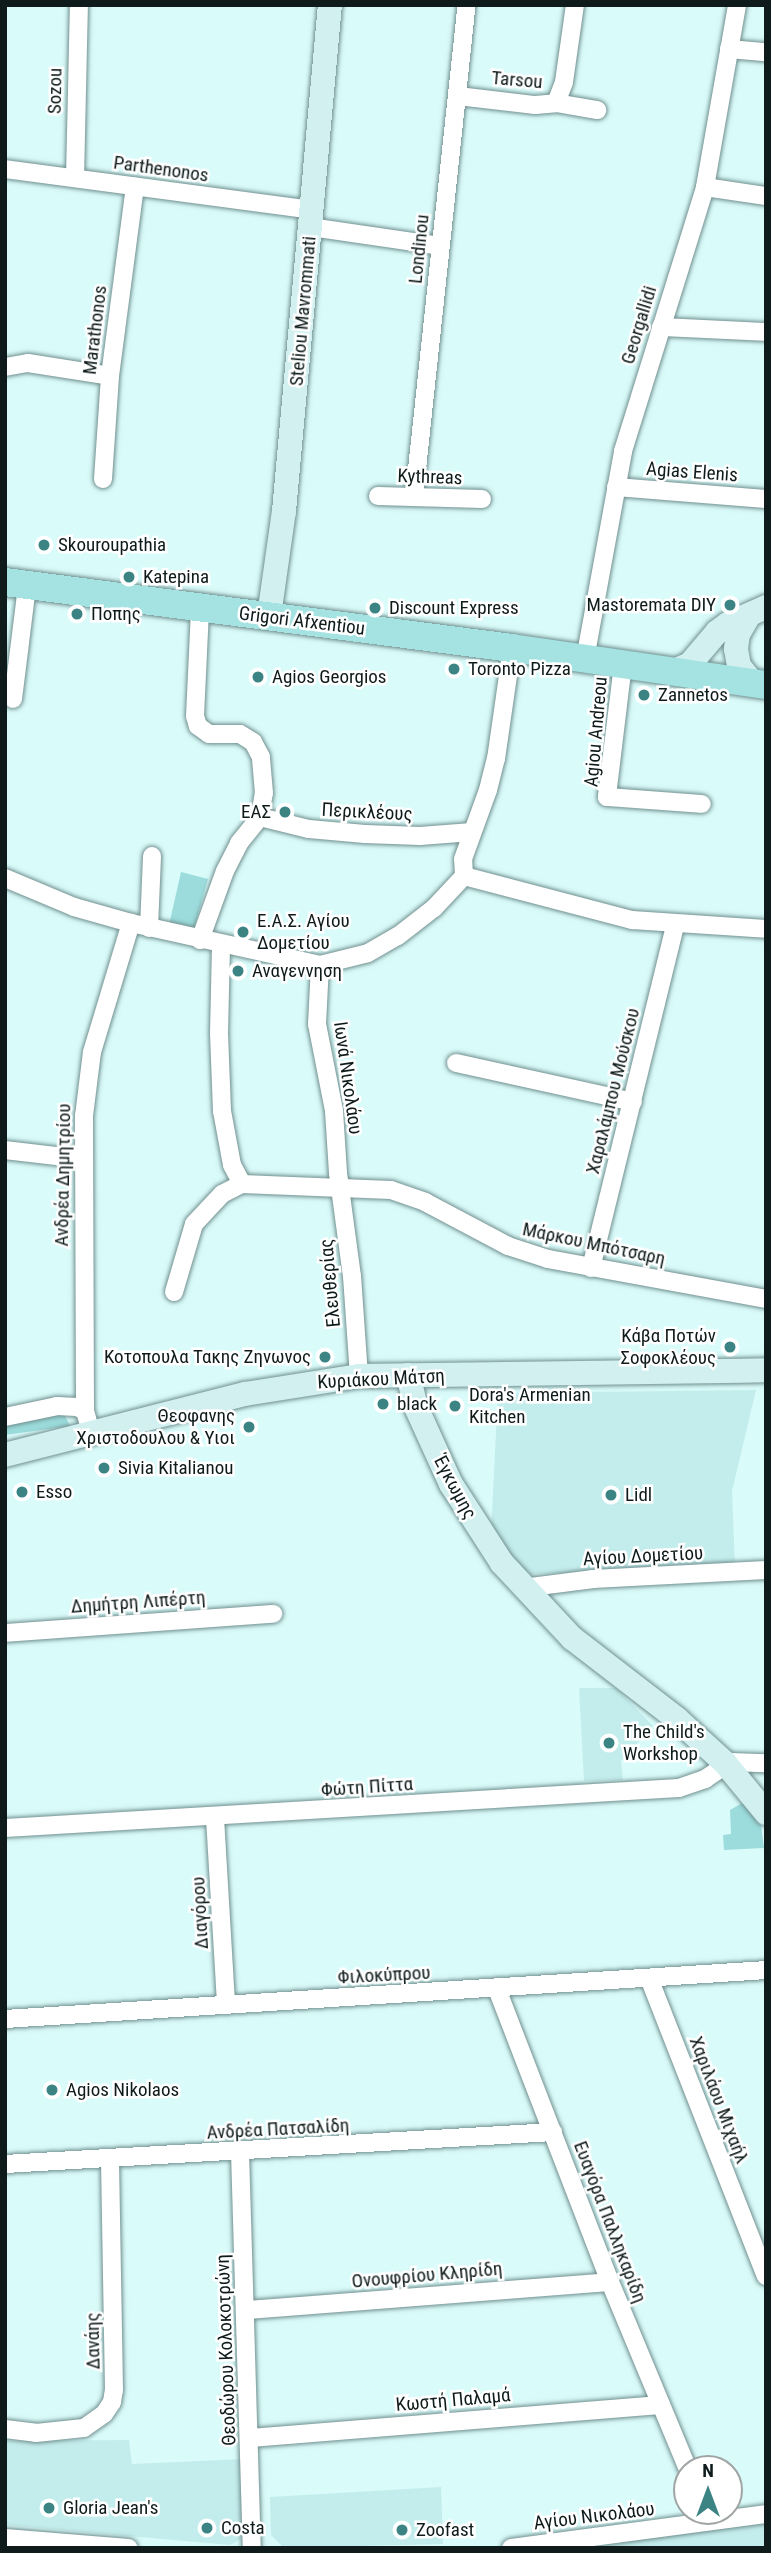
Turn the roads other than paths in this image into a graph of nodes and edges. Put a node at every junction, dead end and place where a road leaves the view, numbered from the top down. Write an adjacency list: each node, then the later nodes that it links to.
1 (79, 5): 12 (street, Sozou)
2 (330, 5): 16 (main road, Steliou Mavrommati)
3 (467, 5): 8 (street, Londinou)
4 (575, 5): 9 (street, Tarsou)
5 (737, 5): 6 (street, Georgallidi)
6 (729, 48): 7 (street); 14 (street, Georgallidi)
7 (766, 52)
8 (458, 96): 9 (street, Tarsou); 17 (street, Londinou)
9 (556, 103): 10 (street)
10 (597, 110)
11 (5, 169): 12 (street, Parthenonos)
12 (75, 178): 13 (street, Parthenonos)
13 (135, 187): 16 (street, Parthenonos); 21 (street, Marathonos)
14 (705, 187): 15 (street); 18 (street, Georgallidi)
15 (766, 196)
16 (311, 219): 17 (street, Parthenonos); 31 (main road, Steliou Mavrommati)
17 (440, 246): 25 (street, Londinou)
18 (661, 327): 19 (street); 23 (street, Georgallidi)
19 (766, 332)
20 (5, 367): 21 (street)
21 (110, 376): 22 (street, Marathonos)
22 (103, 479)
23 (616, 487): 27 (street, Agias Elenis); 33 (street, Georgallidi)
24 (377, 496): 25 (street, Kythreas)
25 (414, 497): 26 (street, Kythreas)
26 (482, 499)
27 (766, 499)
28 (16, 584): 29 (main road, Grigori Afxentiou); 37 (street)
29 (200, 609): 31 (main road, Grigori Afxentiou); 39 (street)
30 (757, 612): 35 (main road); 36 (main road)
31 (269, 617): 32 (main road, Grigori Afxentiou)
32 (512, 648): 33 (main road, Grigori Afxentiou); 40 (street)
33 (585, 659): 34 (main road, Grigori Afxentiou)
34 (623, 664): 35 (main road, Grigori Afxentiou); 38 (street, Agiou Andreou)
35 (672, 672): 36 (main road, Grigori Afxentiou)
36 (759, 684)
37 (13, 699)
38 (702, 804)
39 (260, 817): 40 (street, Περικλέους); 47 (street)
40 (472, 832): 42 (street)
41 (152, 856): 44 (street, Ανδρέα Δημητρίου)
42 (464, 877): 45 (street); 49 (street)
43 (5, 878): 44 (street)
44 (140, 925): 47 (street); 53 (street, Ανδρέα Δημητρίου)
45 (675, 925): 46 (street); 51 (street, Χαραλάμπου Μούσκου)
46 (766, 929)
47 (200, 940): 48 (street)
48 (221, 945): 49 (street); 54 (street)
49 (320, 965): 55 (street, Ιωνά Νικολάου)
50 (456, 1063): 51 (street)
51 (632, 1102): 56 (street, Χαραλάμπου Μούσκου)
52 (5, 1150): 53 (street)
53 (82, 1159): 63 (street, Ανδρέα Δημητρίου)
54 (242, 1184): 55 (street); 57 (street)
55 (340, 1186): 56 (street, Μάρκου Μπότσαρη); 61 (street, Ελευθερίας)
56 (591, 1268): 58 (street, Μάρκου Μπότσαρη)
57 (174, 1292)
58 (766, 1299)
59 (766, 1370): 60 (main road, Κυριάκου Μάτση)
60 (408, 1375): 61 (main road, Κυριάκου Μάτση); 66 (main road, Έγκωμης)
61 (359, 1376): 63 (main road, Κυριάκου Μάτση)
62 (5, 1417): 63 (street)
63 (88, 1422): 64 (main road, Κυριάκου Μάτση)
64 (5, 1455)
65 (766, 1570): 66 (street, Αγίου Δομετίου)
66 (523, 1588): 69 (main road, Έγκωμης)
67 (274, 1614): 68 (street, Δημήτρη Λιπέρτη)
68 (5, 1633)
69 (725, 1763): 70 (street); 71 (main road, Έγκωμης); 72 (street, Φώτη Πίττα)
70 (766, 1763)
71 (766, 1813)
72 (215, 1818): 73 (street, Φώτη Πίττα); 77 (street, Διαγόρου)
73 (5, 1828)
74 (766, 1970): 75 (street, Φιλοκύπρου)
75 (649, 1978): 76 (street, Φιλοκύπρου); 83 (street, Χαριλάου Μιχαήλ)
76 (498, 1989): 77 (street, Φιλοκύπρου); 79 (street, Ευαγόρα Παλληκαρίδη)
77 (226, 2005): 78 (street, Φιλοκύπρου)
78 (5, 2019)
79 (553, 2132): 80 (street, Ανδρέα Πατσαλίδη); 84 (street, Ευαγόρα Παλληκαρίδη)
80 (240, 2152): 81 (street, Ανδρέα Πατσαλίδη); 85 (street, Θεοδώρου Κολοκοτρώνη)
81 (110, 2160): 82 (street, Ανδρέα Πατσαλίδη); 87 (street, Δανάης)
82 (5, 2164)
83 (766, 2276)
84 (610, 2282): 85 (street, Ονουφρίου Κληρίδη); 86 (street, Ευαγόρα Παλληκαρίδη)
85 (247, 2310): 88 (street, Θεοδώρου Κολοκοτρώνη)
86 (660, 2404): 88 (street, Κωστή Παλαμά); 89 (street, Ευαγόρα Παλληκαρίδη)
87 (5, 2429)
88 (250, 2438): 95 (street, Θεοδώρου Κολοκοτρώνη)
89 (682, 2455)
90 (766, 2514): 91 (street, Αγίου Νικολάου)
91 (743, 2515)
92 (673, 2523): 96 (street, Αγίου Νικολάου)
93 (5, 2538): 94 (street)
94 (128, 2548)
95 (252, 2548)
96 (511, 2548)

